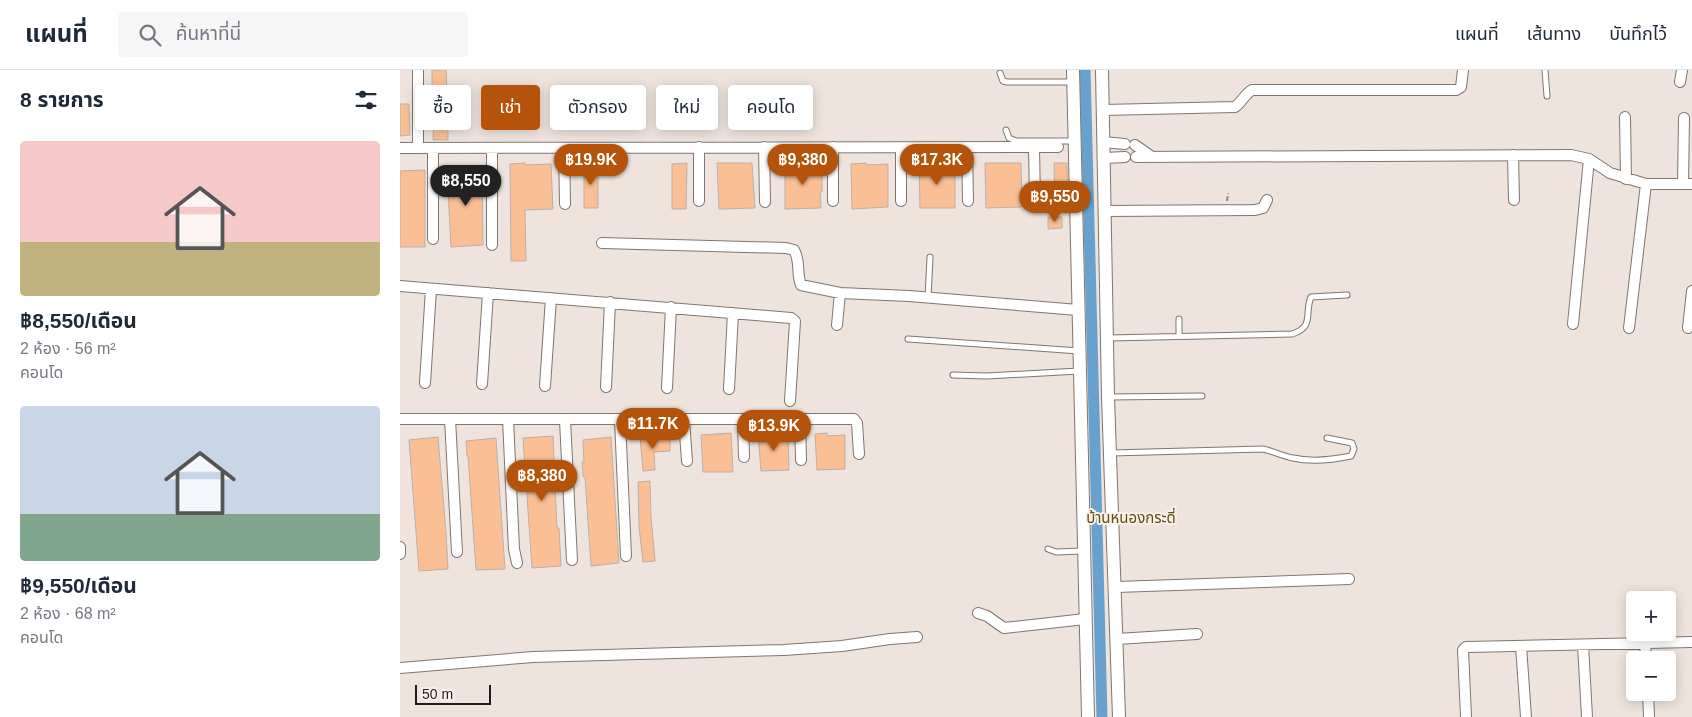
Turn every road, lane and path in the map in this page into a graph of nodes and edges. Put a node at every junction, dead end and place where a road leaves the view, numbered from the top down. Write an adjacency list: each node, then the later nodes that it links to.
1 (418, 70): 24 (street)
2 (1102, 70): 10 (street)
3 (1463, 70): 10 (street)
4 (1546, 70): 9 (lane)
5 (1682, 70): 8 (street)
6 (1000, 73): 7 (lane)
7 (1073, 76): 14 (street)
8 (1680, 82)
9 (1547, 96)
10 (1103, 110): 15 (street)
11 (1625, 117): 34 (street)
12 (1684, 118): 36 (street)
13 (1006, 130): 14 (lane)
14 (1074, 141): 61 (street)
15 (1103, 142): 29 (street); 32 (street)
16 (699, 147): 17 (street); 27 (street); 40 (street)
17 (764, 147): 18 (street); 44 (street)
18 (833, 147): 19 (street); 41 (street)
19 (901, 147): 20 (street); 42 (street)
20 (967, 147): 21 (street); 43 (street)
21 (1034, 147): 22 (street); 37 (street)
22 (1058, 147)
23 (400, 148): 24 (street)
24 (418, 148): 25 (street)
25 (433, 148): 26 (street); 47 (street)
26 (492, 148): 27 (street); 49 (street)
27 (564, 148): 45 (street)
28 (1513, 155): 29 (street); 33 (street); 39 (street)
29 (1152, 156): 31 (street)
30 (1125, 157): 32 (street)
31 (1136, 157)
32 (1104, 158): 46 (street)
33 (1589, 159): 34 (street); 64 (street)
34 (1626, 179): 35 (street)
35 (1646, 184): 36 (street); 66 (street)
36 (1687, 184)
37 (1035, 200)
38 (1267, 200): 46 (street)
39 (1514, 200)
40 (699, 201)
41 (833, 201)
42 (901, 201)
43 (968, 201)
44 (765, 202)
45 (564, 204)
46 (1104, 211): 69 (street)
47 (433, 239)
48 (602, 243): 55 (street)
49 (492, 245)
50 (930, 257): 58 (lane)
51 (400, 286): 52 (street)
52 (431, 289): 54 (street); 74 (street)
53 (1692, 291): 67 (street)
54 (488, 293): 57 (street); 75 (street)
55 (840, 293): 58 (street); 65 (street)
56 (1347, 295): 68 (lane)
57 (551, 298): 59 (street); 76 (street)
58 (928, 298): 61 (street)
59 (610, 302): 60 (street); 77 (street)
60 (672, 307): 62 (street); 78 (street)
61 (1078, 310): 71 (street)
62 (733, 313): 79 (street); 82 (street)
63 (1179, 319): 68 (lane)
64 (1573, 324)
65 (837, 325)
66 (1629, 328)
67 (1688, 328)
68 (1179, 336): 69 (lane)
69 (1108, 338): 81 (street)
70 (908, 339): 71 (lane)
71 (1078, 350): 72 (street)
72 (1079, 371): 73 (lane); 101 (street)
73 (953, 375)
74 (424, 383)
75 (482, 384)
76 (545, 386)
77 (606, 387)
78 (667, 388)
79 (729, 389)
80 (1202, 396): 81 (lane)
81 (1108, 397): 92 (street)
82 (790, 401)
83 (400, 419): 84 (street)
84 (450, 419): 85 (street); 102 (street)
85 (508, 420): 86 (street); 106 (street)
86 (565, 420): 87 (street); 105 (street)
87 (620, 420): 88 (street); 104 (street)
88 (684, 420): 89 (street); 96 (street)
89 (743, 420): 90 (street); 94 (street)
90 (800, 420): 93 (street); 95 (street)
91 (1327, 438): 92 (lane)
92 (1111, 453): 97 (street)
93 (859, 454)
94 (744, 457)
95 (802, 460)
96 (687, 461)
97 (1114, 518): 98 (lane); 108 (street)
98 (1146, 520)
99 (400, 547): 103 (street)
100 (1048, 549): 101 (lane)
101 (1083, 551): 110 (street)
102 (457, 552)
103 (400, 554)
104 (626, 556)
105 (572, 560)
106 (517, 563)
107 (1349, 579): 108 (street)
108 (1116, 587): 113 (street)
109 (978, 613): 110 (street)
110 (1085, 619): 121 (street)
111 (1197, 634): 113 (street)
112 (917, 637): 119 (street)
113 (1117, 639): 122 (street)
114 (1692, 642): 115 (street)
115 (1645, 643): 116 (street); 118 (street)
116 (1583, 645): 117 (street); 125 (street)
117 (1521, 646): 123 (street); 124 (street)
118 (1645, 651)
119 (400, 668)
120 (1648, 701): 126 (street)
121 (1088, 717)
122 (1119, 717)
123 (1466, 717)
124 (1526, 717)
125 (1587, 717)
126 (1649, 717)

